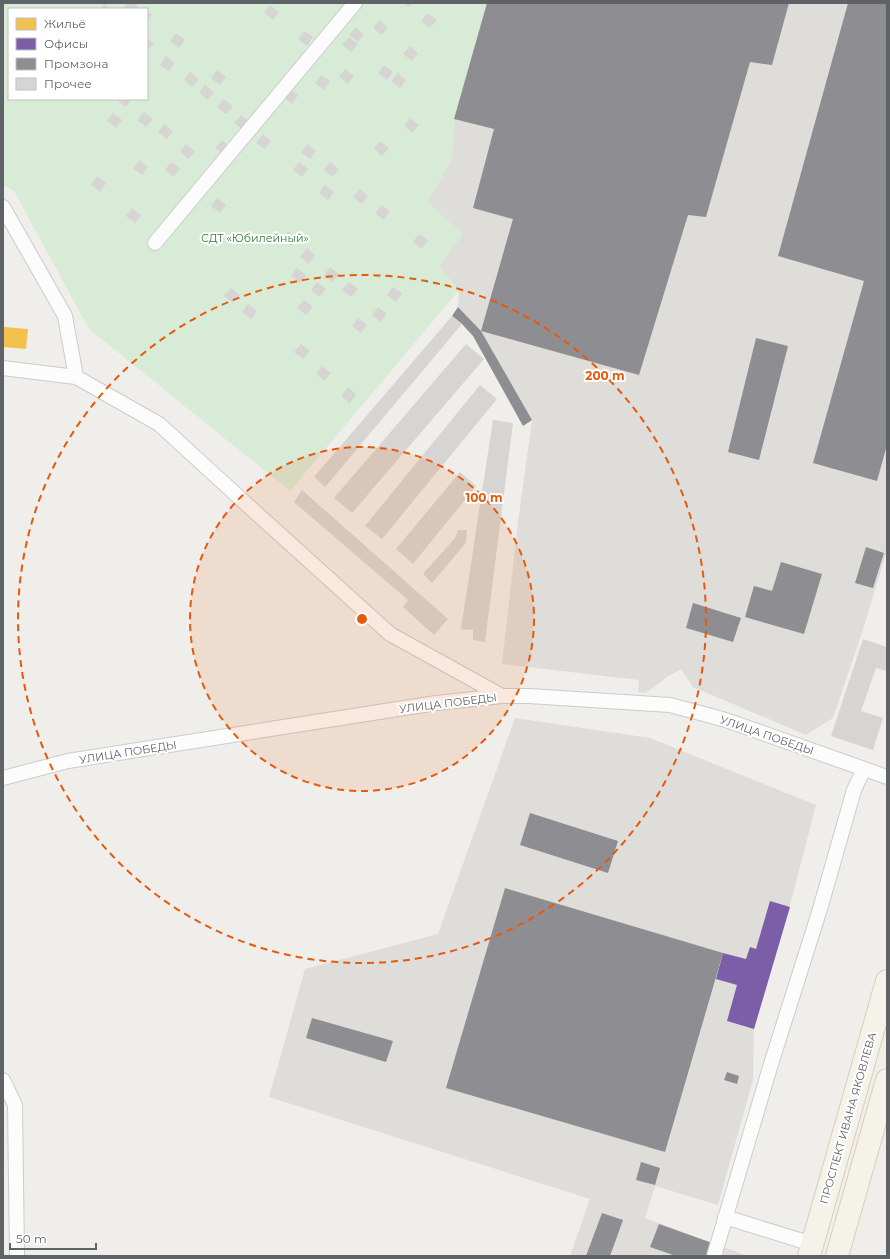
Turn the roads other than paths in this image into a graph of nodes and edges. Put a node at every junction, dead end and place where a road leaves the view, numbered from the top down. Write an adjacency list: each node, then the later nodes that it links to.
1 (354, 3): 3 (street)
2 (3, 207): 5 (street)
3 (155, 243)
4 (3, 368): 5 (street)
5 (76, 378): 6 (street)
6 (502, 696): 7 (street, УЛИЦА ПОБЕДЫ); 9 (street, УЛИЦА ПОБЕДЫ)
7 (864, 769): 8 (street, УЛИЦА ПОБЕДЫ); 13 (street)
8 (887, 777)
9 (3, 778)
10 (887, 981): 14 (main road, ПРОСПЕКТ ИВАНА ЯКОВЛЕВА)
11 (3, 1080): 16 (street)
12 (887, 1080): 15 (main road)
13 (725, 1217): 14 (street); 17 (street)
14 (810, 1250): 15 (main road)
15 (837, 1254)
16 (17, 1256)
17 (714, 1256)

